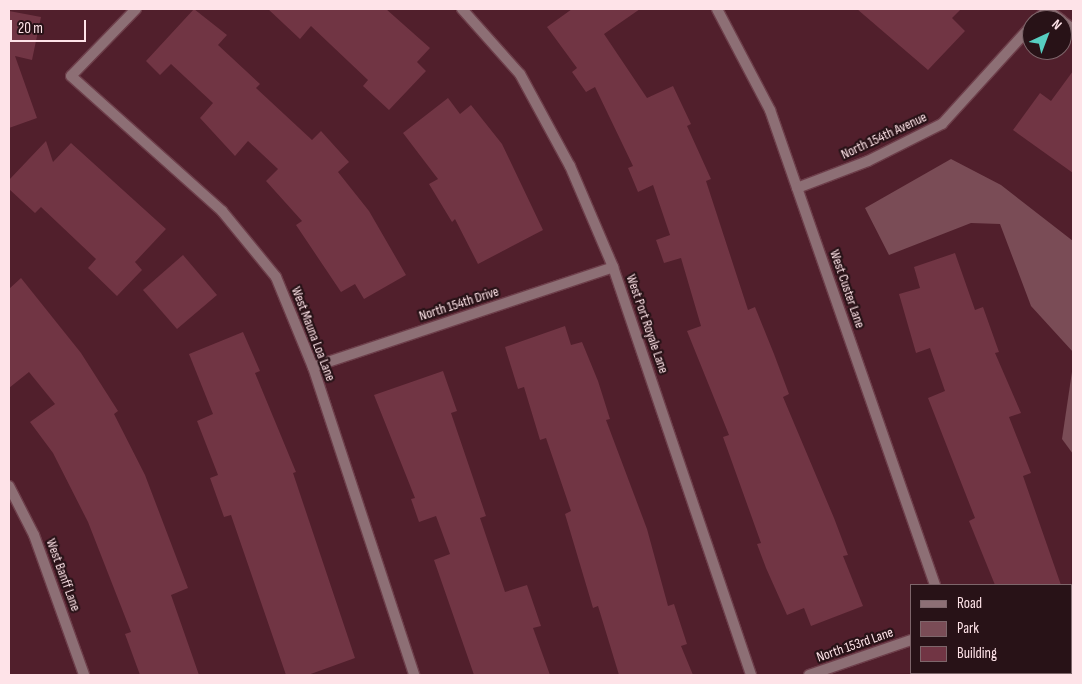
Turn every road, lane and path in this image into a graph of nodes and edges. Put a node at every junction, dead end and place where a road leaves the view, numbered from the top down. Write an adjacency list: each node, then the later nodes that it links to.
1 (136, 9): 7 (street, West Mauna Loa Lane)
2 (462, 9): 6 (street, West Port Royale Lane)
3 (717, 9): 5 (street, West Custer Lane)
4 (1022, 37): 5 (street, North 154th Avenue)
5 (797, 188): 9 (street, West Custer Lane)
6 (613, 267): 7 (street, North 154th Drive); 13 (street, West Port Royale Lane)
7 (313, 367): 12 (street, West Mauna Loa Lane)
8 (9, 486): 11 (street, West Banff Lane)
9 (935, 584)
10 (910, 640): 14 (street, North 153rd Lane)
11 (84, 675)
12 (414, 675)
13 (751, 675)
14 (809, 675)

